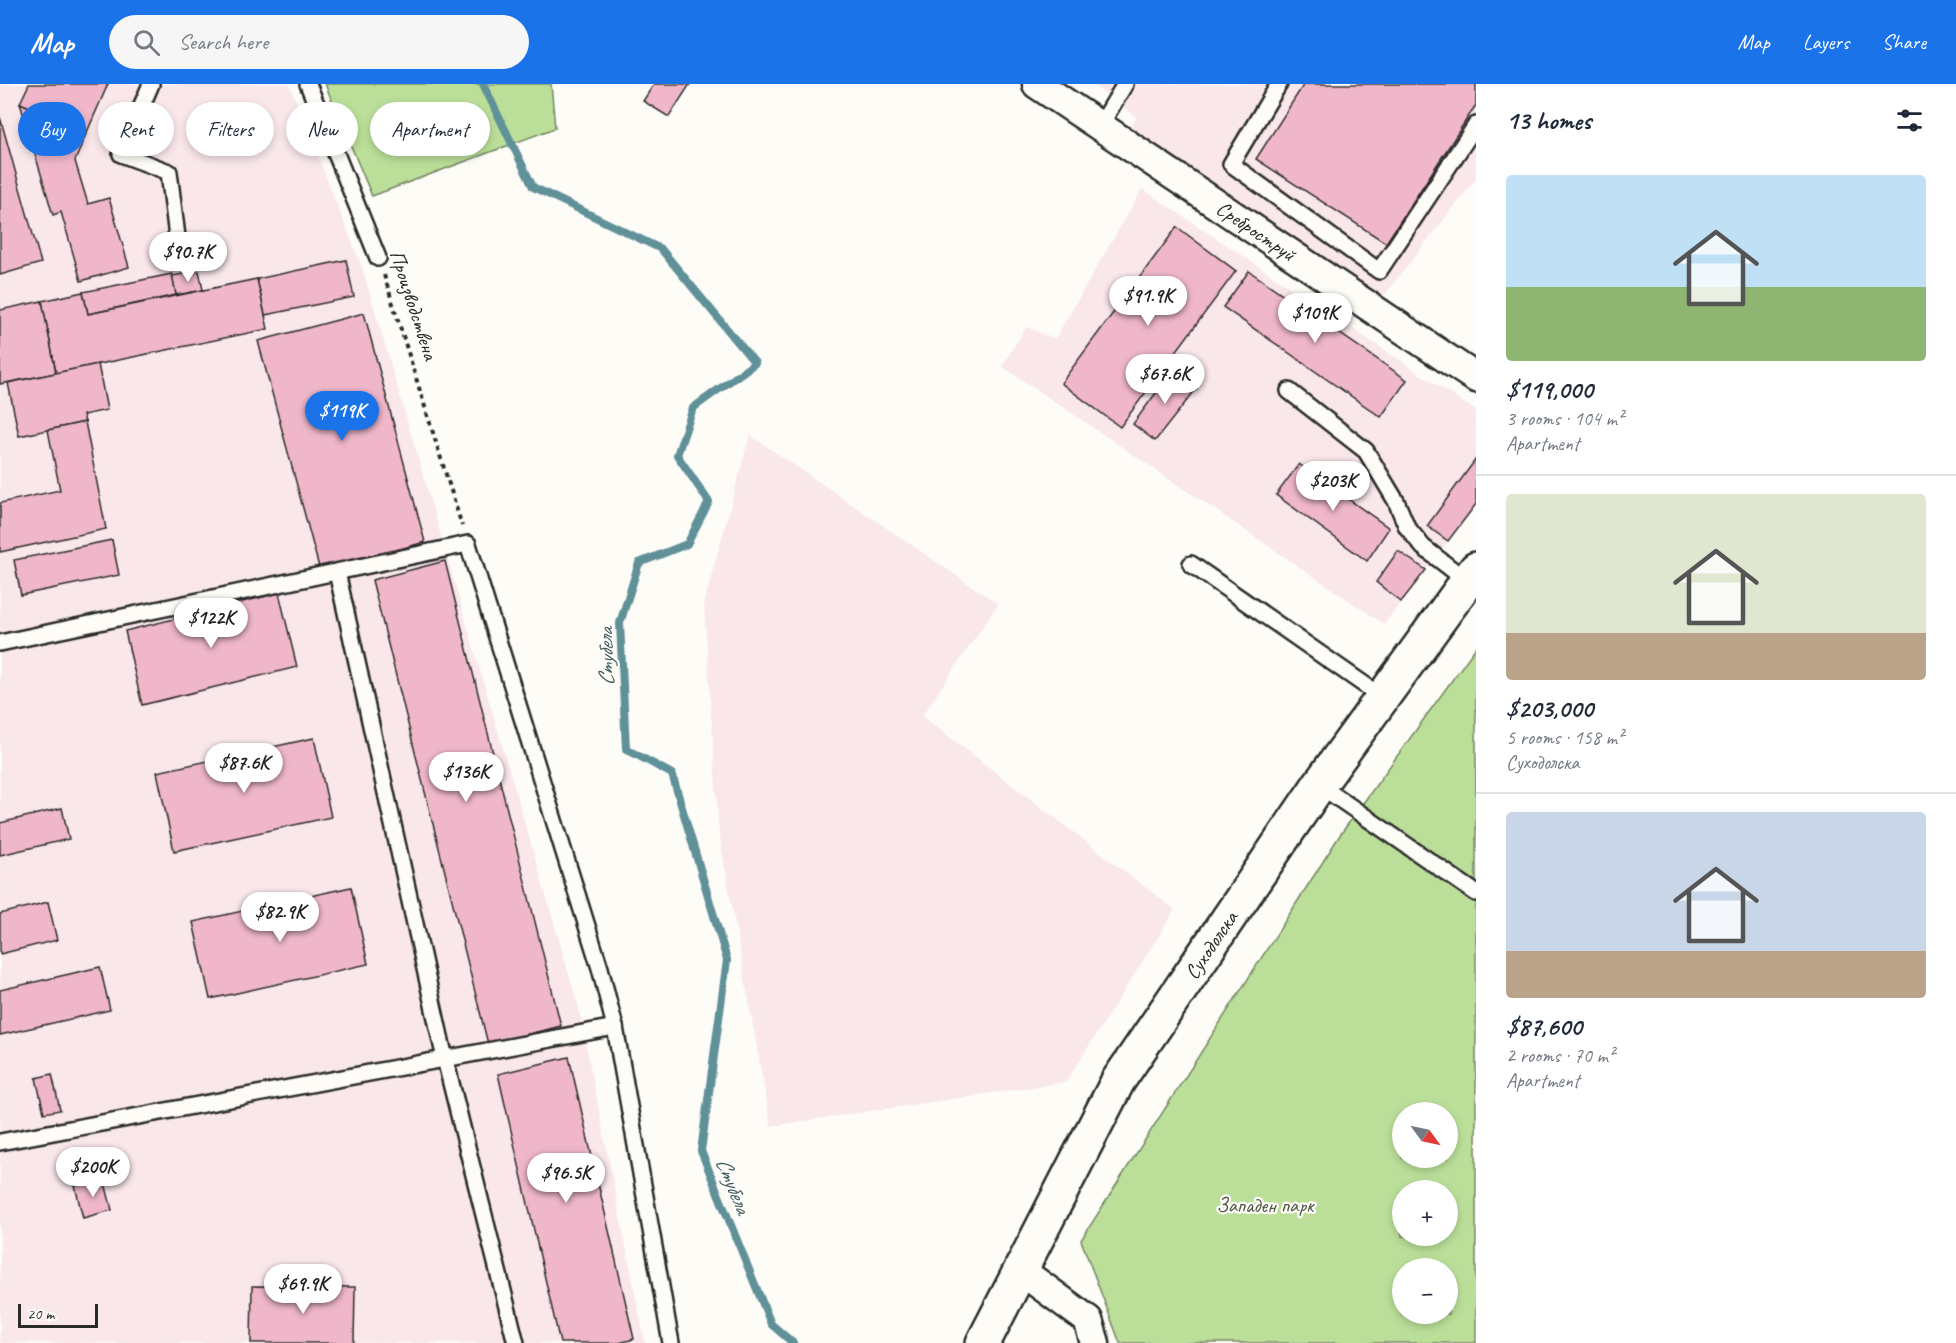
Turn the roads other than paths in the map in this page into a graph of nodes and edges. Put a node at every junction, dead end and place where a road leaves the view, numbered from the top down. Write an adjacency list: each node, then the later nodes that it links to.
1 (150, 84): 8 (lane)
2 (308, 84): 9 (lane, Производствена)
3 (1037, 84): 7 (street, Среброструй)
4 (1125, 84): 7 (lane)
5 (1279, 84): 6 (lane)
6 (1476, 125)
7 (1100, 126): 10 (street, Среброструй)
8 (178, 244)
9 (378, 258)
10 (1476, 378)
11 (1288, 391): 14 (lane)
12 (1191, 564): 16 (lane)
13 (337, 572): 15 (lane); 19 (lane); 20 (lane)
14 (1472, 575): 16 (street, Суходолска)
15 (0, 643)
16 (1382, 697): 17 (street, Суходолска)
17 (1319, 785): 18 (lane); 22 (street, Суходолска)
18 (1476, 893)
19 (615, 1027): 20 (lane); 24 (lane)
20 (445, 1059): 21 (lane); 23 (lane)
21 (0, 1142)
22 (1020, 1269): 25 (street, Суходолска); 26 (street)
23 (516, 1343)
24 (671, 1343)
25 (983, 1343)
26 (1095, 1343)

